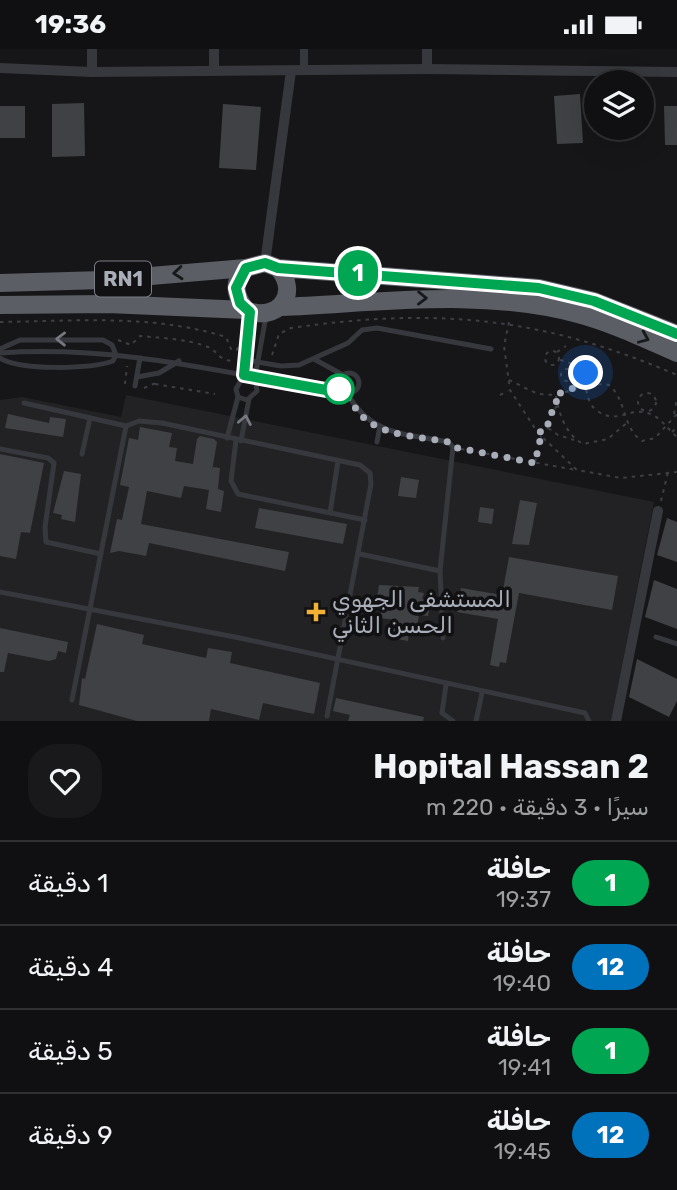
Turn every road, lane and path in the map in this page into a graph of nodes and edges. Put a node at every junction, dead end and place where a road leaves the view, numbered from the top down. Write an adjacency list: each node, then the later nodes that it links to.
1 (92, 49): 10 (street)
2 (214, 49): 8 (street)
3 (304, 49): 7 (street)
4 (427, 49): 6 (street)
5 (0, 68): 10 (street)
6 (428, 69): 7 (street); 11 (street)
7 (304, 70): 9 (street)
8 (214, 71): 9 (street); 10 (street)
9 (291, 71): 12 (street)
10 (92, 72)
11 (677, 72)
12 (272, 265): 13 (highway, RN1); 16 (highway); 19 (highway, RN1)
13 (246, 268): 14 (highway, RN1, one-way to 14); 16 (highway)
14 (0, 283)
15 (0, 305): 16 (highway, RN1)
16 (261, 311): 21 (lane); 22 (lane); 26 (highway, RN1, one-way to 26)
17 (0, 322): 21 (path)
18 (509, 323): 22 (path); 40 (path); 44 (path)
19 (677, 334)
20 (566, 346): 24 (path)
21 (246, 347): 30 (lane)
22 (261, 348): 33 (lane)
23 (491, 349): 29 (lane)
24 (556, 352): 31 (path); 31 (path)
25 (0, 353): 27 (lane); 27 (lane); 27 (lane, one-way to 25)
26 (677, 353)
27 (116, 355): 28 (lane)
28 (140, 358): 32 (lane); 41 (lane)
29 (314, 359): 33 (lane); 39 (lane)
30 (245, 360): 33 (lane); 38 (lane)
31 (560, 360): 36 (path)
32 (178, 361): 38 (lane); 41 (lane)
33 (257, 362): 42 (lane)
34 (121, 365): 47 (path)
35 (582, 368): 35 (path); 36 (path)
36 (576, 369): 37 (path); 45 (path)
37 (572, 372)
38 (244, 375): 42 (lane); 54 (lane)
39 (344, 375): 48 (lane); 50 (lane)
40 (677, 375)
41 (136, 377): 47 (lane)
42 (255, 377): 48 (lane); 56 (lane)
43 (163, 379): 46 (path)
44 (508, 379): 49 (path); 53 (path)
45 (587, 383): 53 (path); 61 (path); 61 (path)
46 (154, 384): 47 (path); 51 (path)
47 (135, 386)
48 (340, 389): 50 (lane)
49 (510, 390): 52 (path); 69 (path)
50 (347, 393): 66 (lane)
51 (215, 394)
52 (499, 395)
53 (555, 395): 58 (path)
54 (238, 397): 56 (lane); 73 (lane)
55 (677, 398): 60 (path)
56 (249, 400): 74 (lane, one-way to 56)
57 (24, 403): 62 (lane)
58 (557, 405): 68 (path); 75 (path)
59 (646, 412): 59 (path); 61 (path); 64 (path)
60 (675, 415): 64 (path)
61 (626, 417): 63 (path)
62 (90, 418): 65 (lane); 79 (lane)
63 (628, 422): 64 (path); 75 (path)
64 (666, 423): 70 (path)
65 (126, 426): 73 (lane); 88 (lane)
66 (380, 426): 76 (lane); 77 (lane)
67 (677, 427): 70 (path)
68 (548, 428): 69 (path); 75 (path)
69 (538, 433): 71 (path)
70 (672, 433): 72 (path)
71 (541, 436): 81 (path); 82 (path)
72 (677, 437)
73 (227, 438): 74 (lane)
74 (239, 440): 80 (lane); 86 (lane)
75 (576, 440)
76 (377, 442)
77 (453, 447): 81 (path); 90 (lane)
78 (0, 449): 88 (lane)
79 (82, 454)
80 (338, 461): 86 (lane); 87 (lane)
81 (535, 463): 82 (path)
82 (577, 470): 83 (path)
83 (668, 471): 84 (path); 85 (path)
84 (677, 472)
85 (658, 511): 104 (street)
86 (330, 513): 87 (lane)
87 (365, 520): 89 (lane)
88 (101, 554): 92 (lane)
89 (360, 554): 90 (lane); 96 (lane)
90 (440, 571): 94 (lane)
91 (0, 592): 92 (lane)
92 (89, 610): 96 (lane); 99 (lane)
93 (656, 636): 95 (lane)
94 (443, 638)
95 (677, 644)
96 (337, 662): 97 (lane); 100 (lane)
97 (446, 685): 98 (lane); 101 (lane)
98 (482, 693): 102 (lane); 103 (lane)
99 (72, 700)
100 (327, 716)
101 (453, 721)
102 (475, 721)
103 (589, 721)
104 (616, 721)

